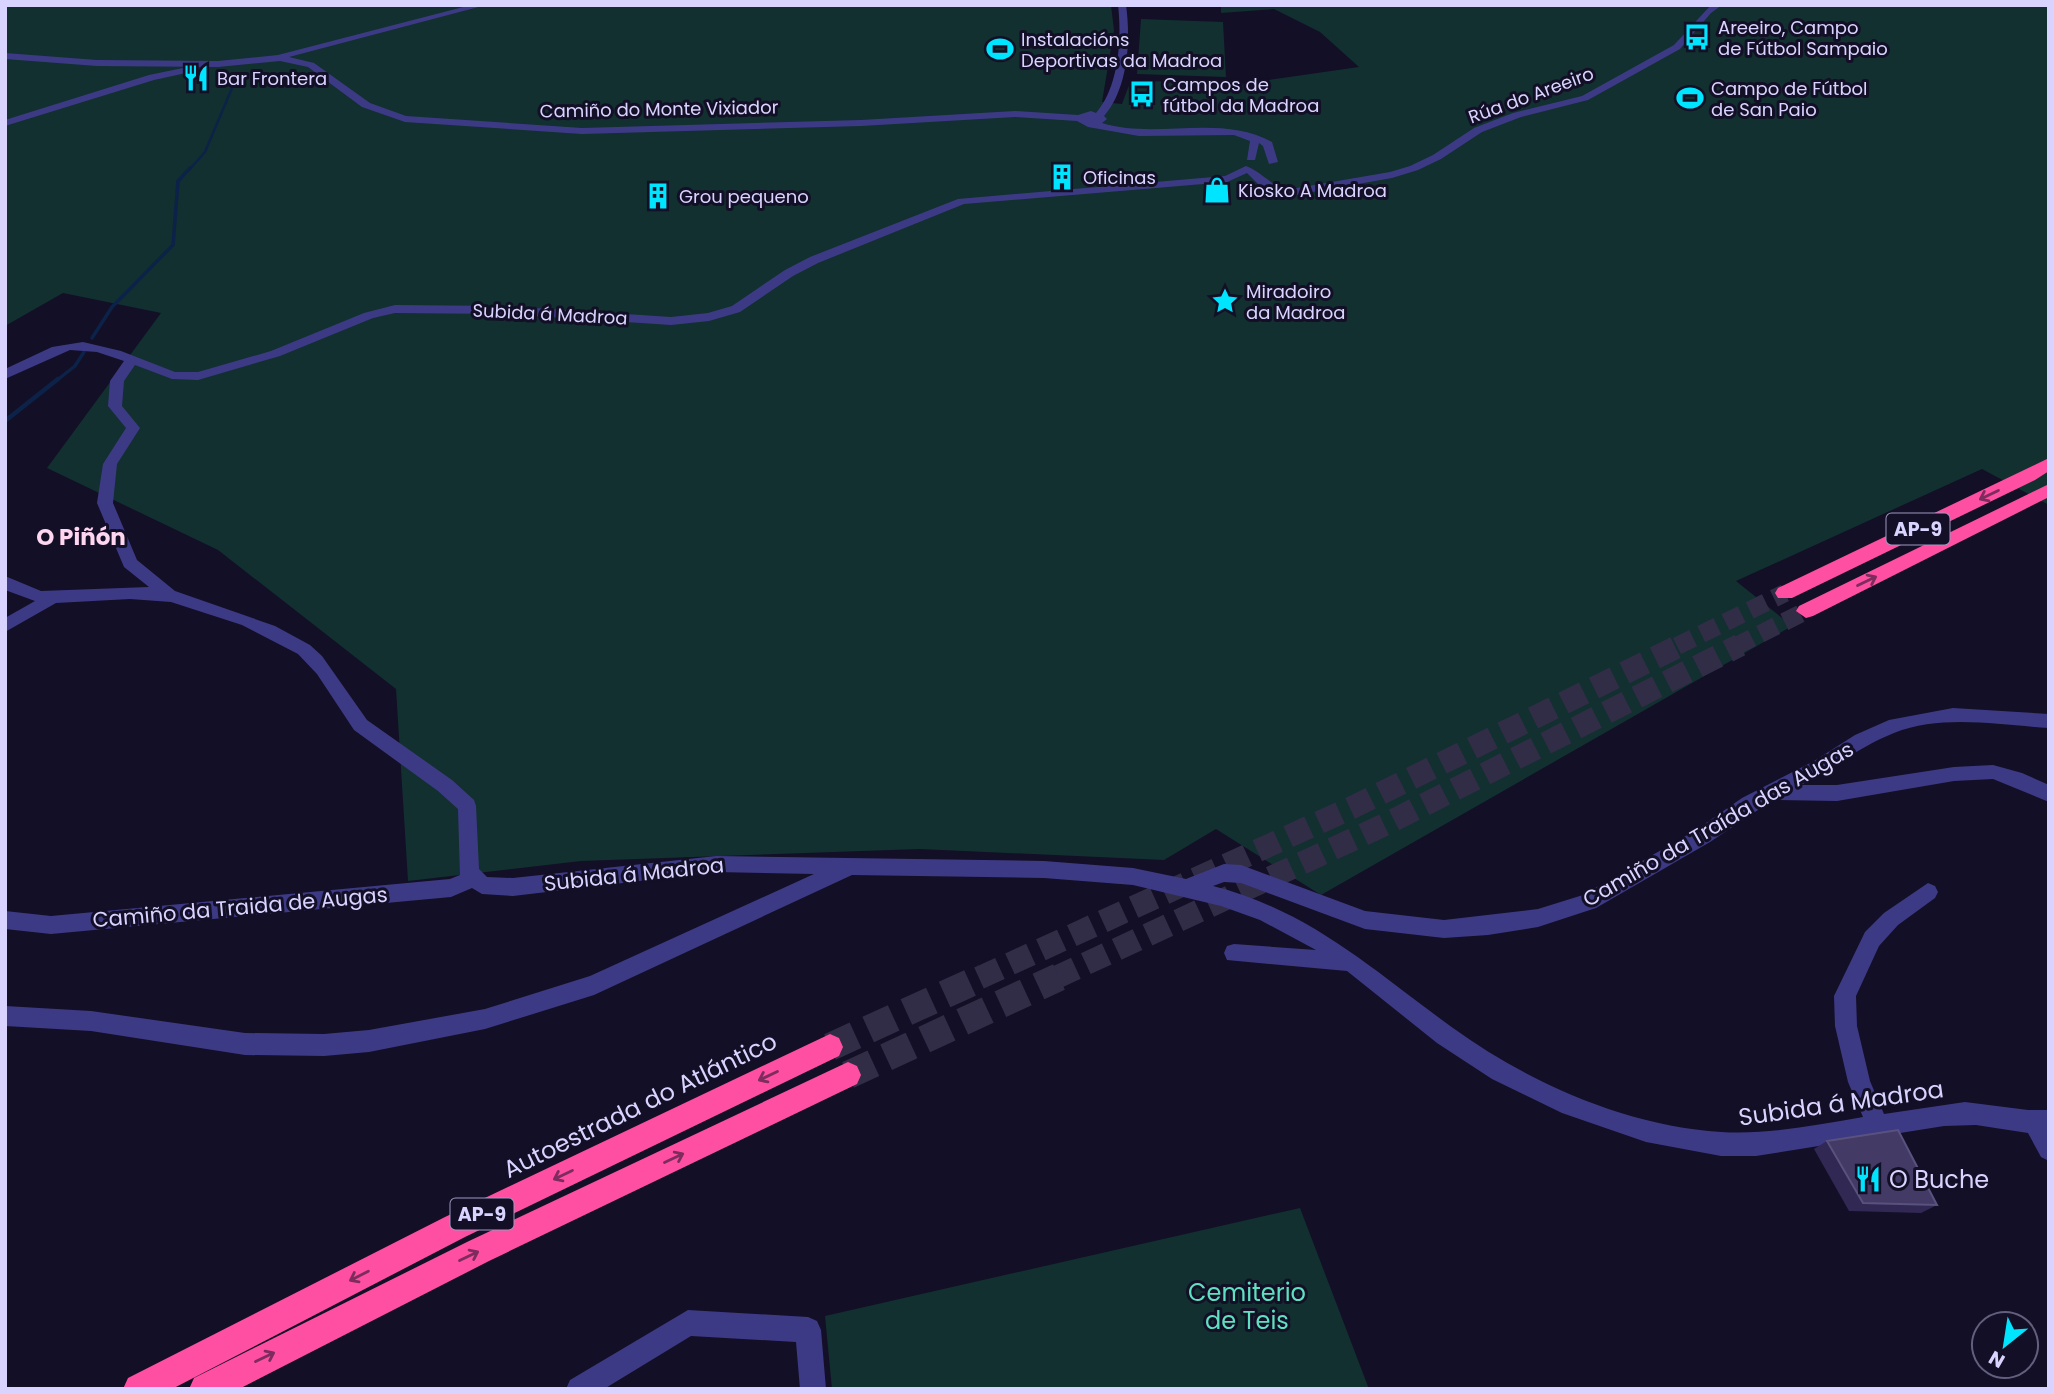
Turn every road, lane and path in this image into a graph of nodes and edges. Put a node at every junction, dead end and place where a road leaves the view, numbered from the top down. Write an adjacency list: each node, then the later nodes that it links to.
1 (482, 5): 5 (street)
2 (1122, 5): 7 (street)
3 (1718, 5): 12 (street, Rúa do Areeiro)
4 (5, 56): 6 (street, Camiño do Monte Vixiador)
5 (280, 58): 6 (street, Camiño do Monte Vixiador); 7 (street, Camiño do Monte Vixiador)
6 (218, 64): 8 (street)
7 (1097, 120): 9 (street)
8 (5, 123)
9 (1233, 131): 10 (street); 11 (street)
10 (1249, 166): 11 (street, Subida á Madroa); 12 (street, Rúa do Areeiro); 13 (street, Subida á Madroa)
11 (1273, 166): 12 (street)
12 (1296, 192)
13 (132, 359): 14 (street, Subida á Madroa); 19 (street)
14 (5, 375)
15 (2049, 463): 18 (highway, AP-9, one-way to 18)
16 (2049, 490): 21 (highway, AP-9, one-way to 16)
17 (5, 582): 20 (street)
18 (1786, 593)
19 (170, 596): 20 (street); 27 (street)
20 (54, 597): 22 (street)
21 (1806, 611)
22 (5, 626)
23 (2049, 721): 24 (street, Camiño da Traída das Augas)
24 (1769, 793): 25 (street); 28 (street, Camiño da Traída das Augas)
25 (2049, 794)
26 (849, 867): 27 (street, Subida á Madroa); 28 (street, Subida á Madroa); 33 (street)
27 (473, 879): 30 (street, Camiño da Traida de Augas)
28 (1187, 887): 32 (street, Subida á Madroa)
29 (1928, 892): 37 (street)
30 (5, 920)
31 (1234, 953): 32 (street)
32 (1352, 962): 37 (street, Subida á Madroa)
33 (5, 1016)
34 (830, 1046): 39 (highway, Autoestrada do Atlántico / AP-9, one-way to 39)
35 (848, 1075): 40 (highway, AP-9, one-way to 35)
36 (2042, 1122): 37 (street, Subida á Madroa); 38 (street)
37 (1878, 1126)
38 (2049, 1149)
39 (139, 1389)
40 (205, 1389)
41 (579, 1389): 42 (street)
42 (813, 1389)

